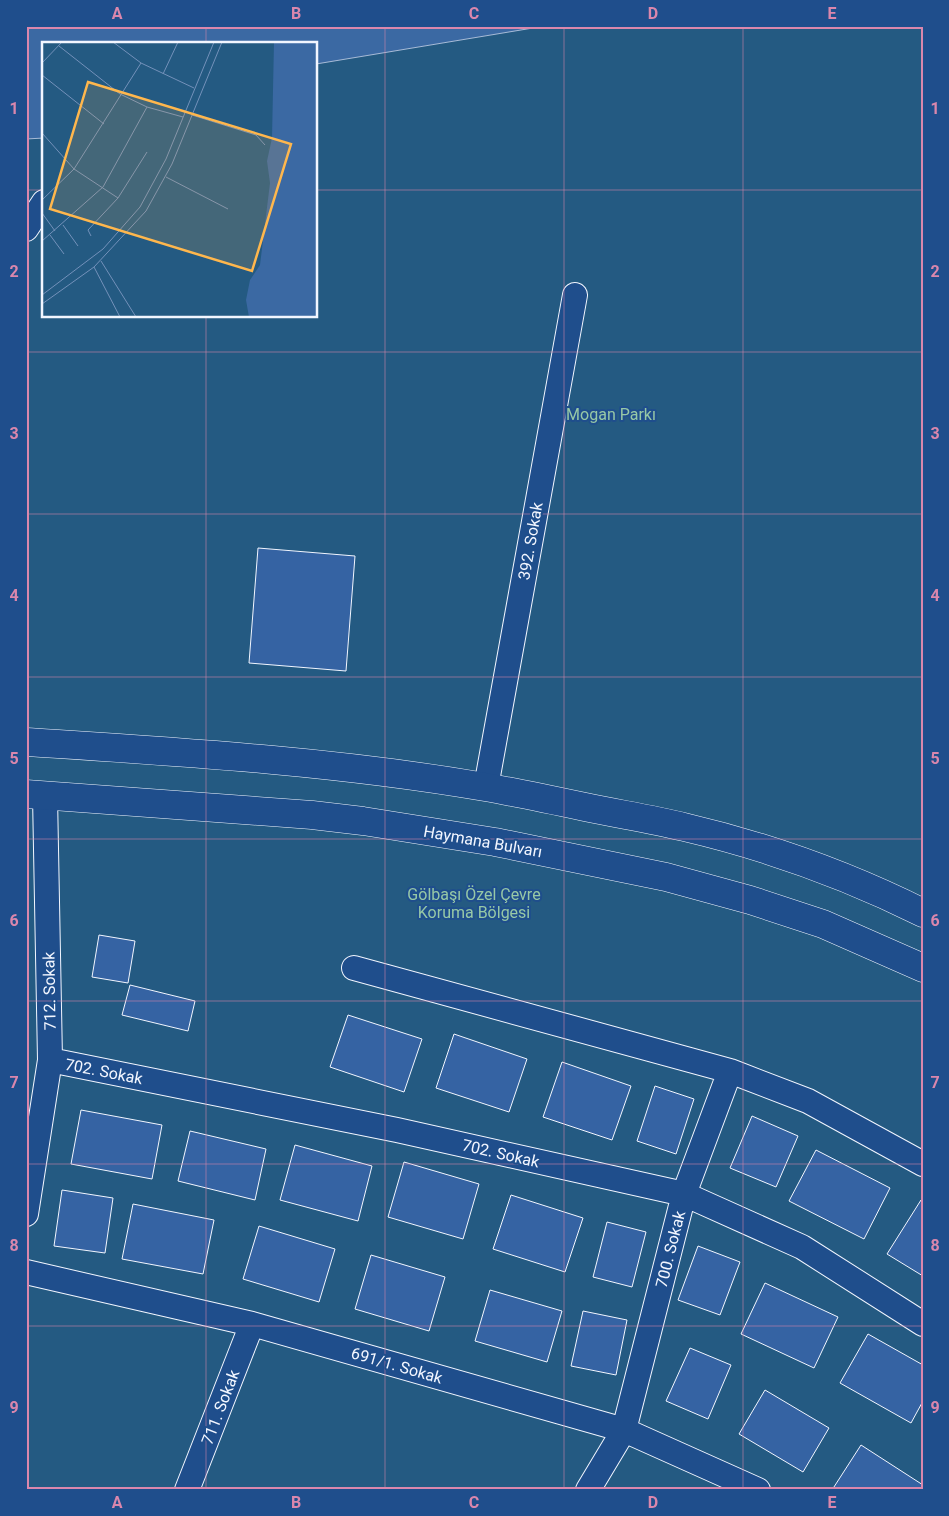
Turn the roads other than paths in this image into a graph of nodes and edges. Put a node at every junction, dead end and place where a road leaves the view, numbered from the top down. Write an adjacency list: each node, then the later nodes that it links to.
1 (42, 205): 2 (street)
2 (26, 230)
3 (575, 295): 5 (street, 392. Sokak)
4 (26, 742): 5 (highway)
5 (486, 787): 7 (highway)
6 (36, 795): 9 (highway, Haymana Bulvarı); 10 (street, 712. Sokak)
7 (923, 913)
8 (354, 968): 11 (street)
9 (923, 968)
10 (50, 1060): 13 (street, 702. Sokak); 14 (street, 712. Sokak)
11 (730, 1071): 12 (street); 13 (street, 700. Sokak)
12 (923, 1164)
13 (684, 1194): 17 (street, 702. Sokak); 18 (street, 700. Sokak)
14 (26, 1214)
15 (26, 1272): 16 (street, 691/1. Sokak)
16 (252, 1324): 18 (street, 691/1. Sokak); 19 (street, 711. Sokak)
17 (923, 1324)
18 (624, 1430): 20 (street, 700. Sokak); 21 (street, 691/1. Sokak)
19 (187, 1490)
20 (588, 1490)
21 (758, 1490)

